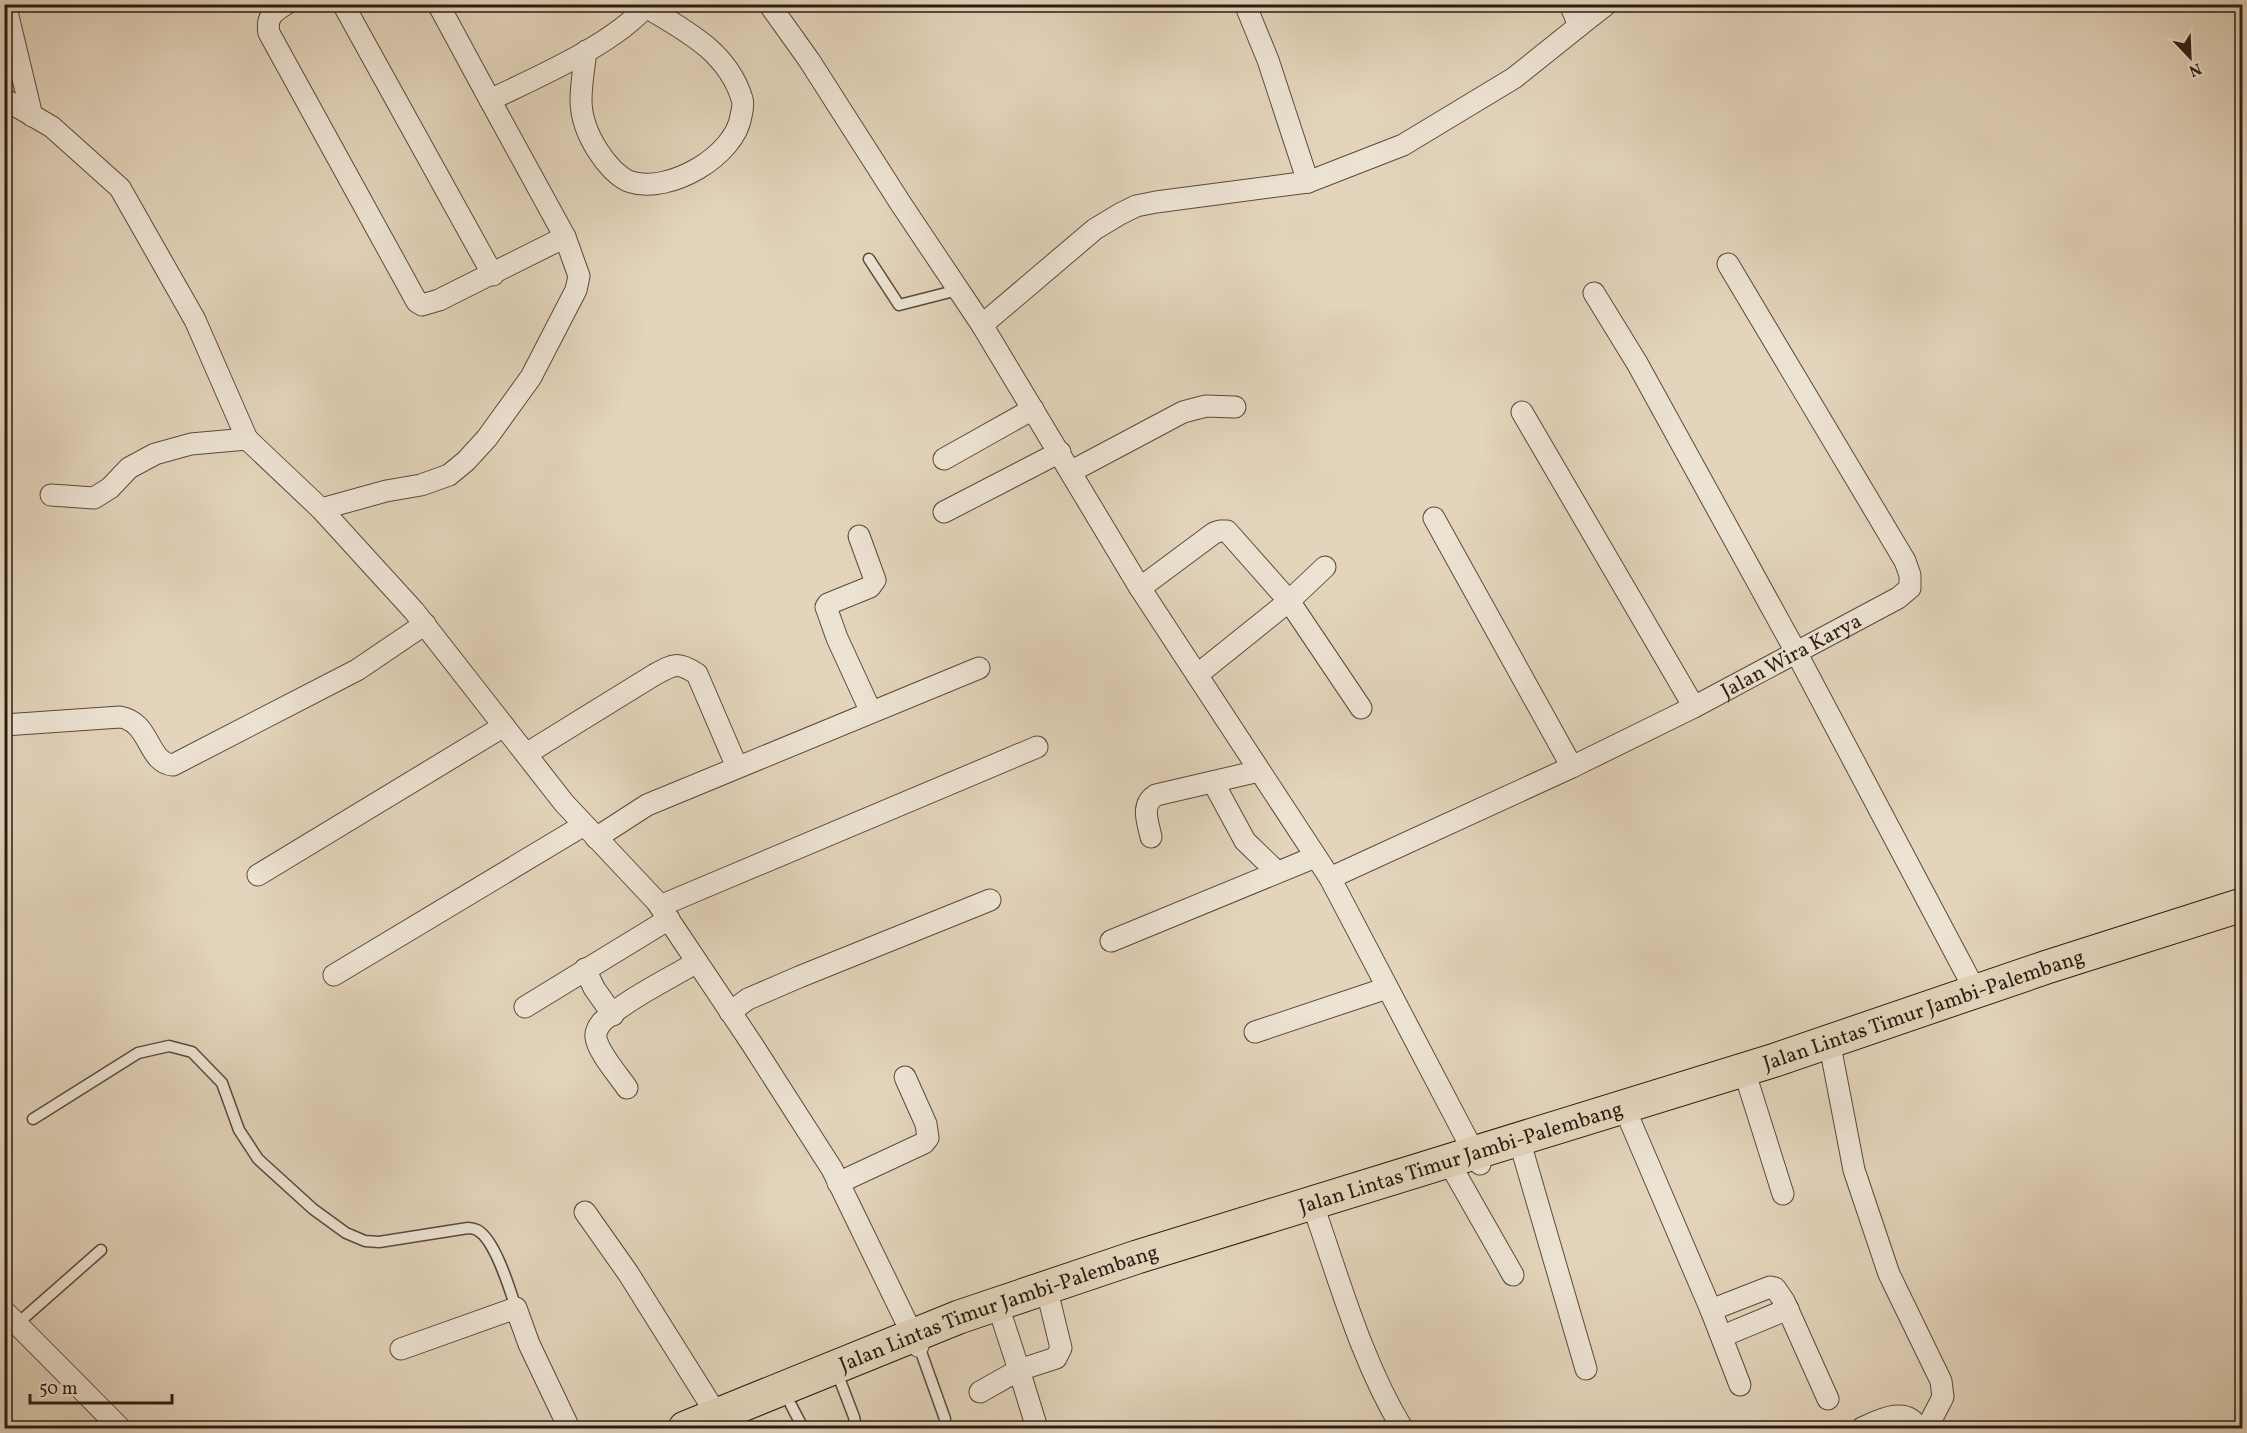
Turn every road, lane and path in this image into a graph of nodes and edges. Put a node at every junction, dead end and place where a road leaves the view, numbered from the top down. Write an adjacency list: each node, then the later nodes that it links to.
1 (286, 4): 19 (street)
2 (343, 4): 19 (street)
3 (438, 4): 13 (street)
4 (769, 4): 20 (street)
5 (1245, 4): 15 (street)
6 (1570, 4): 10 (street)
7 (1607, 4): 10 (street)
8 (647, 6): 11 (street); 11 (street)
9 (8, 16): 14 (street)
10 (1578, 26): 15 (street)
11 (586, 51): 13 (street)
12 (4, 99): 14 (street)
13 (490, 100): 16 (street)
14 (32, 116): 26 (street)
15 (1308, 182): 22 (street)
16 (565, 237): 19 (street); 31 (street)
17 (870, 259): 20 (lane)
18 (1728, 264): 39 (street, Jalan Wira Karya)
19 (493, 275)
20 (958, 290): 22 (street)
21 (1593, 293): 39 (street)
22 (982, 325): 24 (street)
23 (1235, 407): 29 (street)
24 (1033, 409): 27 (street); 28 (street)
25 (1522, 412): 42 (street)
26 (247, 440): 30 (street); 31 (street)
27 (1060, 452): 29 (street); 32 (street)
28 (944, 459)
29 (1072, 471): 36 (street)
30 (51, 495)
31 (321, 509): 38 (street)
32 (944, 512)
33 (1434, 518): 50 (street)
34 (859, 536): 44 (street)
35 (1325, 567): 37 (street)
36 (1140, 588): 37 (street); 41 (street)
37 (1289, 601): 41 (street); 43 (street)
38 (419, 617): 45 (street); 46 (street)
39 (1796, 652): 42 (street, Jalan Wira Karya); 68 (street)
40 (979, 668): 44 (street)
41 (1197, 675): 51 (street)
42 (1694, 707): 50 (street, Jalan Wira Karya)
43 (1361, 708)
44 (871, 712): 49 (street)
45 (4, 726)
46 (504, 726): 48 (street); 57 (street)
47 (1037, 747): 61 (street)
48 (526, 754): 49 (street); 53 (street)
49 (737, 767): 53 (street)
50 (1572, 767): 58 (street, Jalan Wira Karya)
51 (1259, 771): 52 (street); 55 (street)
52 (1213, 782): 54 (street); 56 (street)
53 (590, 831): 61 (street); 66 (street)
54 (1151, 837)
55 (1315, 857): 56 (street); 58 (street)
56 (1276, 871): 63 (street)
57 (258, 875)
58 (1330, 878): 67 (street)
59 (990, 900): 70 (street)
60 (2242, 905): 68 (highway, Jalan Lintas Timur Jambi-Palembang)
61 (664, 913): 64 (street); 65 (street)
62 (2242, 926): 73 (highway, Jalan Lintas Timur Jambi-Palembang)
63 (1111, 941)
64 (697, 962): 70 (street); 71 (street)
65 (585, 969): 69 (street); 71 (street)
66 (334, 975)
67 (1387, 988): 72 (street); 80 (street)
68 (1976, 992): 80 (highway, Jalan Lintas Timur Jambi-Palembang)
69 (525, 1007)
70 (730, 1012): 81 (street)
71 (613, 1015): 76 (street)
72 (1255, 1032)
73 (1832, 1056): 75 (highway, Jalan Lintas Timur Jambi-Palembang); 113 (street)
74 (905, 1077): 81 (street)
75 (1748, 1083): 78 (highway, Jalan Lintas Timur Jambi-Palembang); 82 (street)
76 (627, 1088)
77 (33, 1119): 88 (lane)
78 (1630, 1121): 79 (highway, Jalan Lintas Timur Jambi-Palembang); 90 (street)
79 (1522, 1153): 80 (highway, Jalan Lintas Timur Jambi-Palembang); 97 (street)
80 (1470, 1164): 84 (highway, Jalan Lintas Timur Jambi-Palembang); 86 (street); 94 (highway, Jalan Lintas Timur Jambi-Palembang)
81 (838, 1183): 94 (street)
82 (1783, 1194)
83 (585, 1212): 104 (street)
84 (1317, 1217): 87 (highway, Jalan Lintas Timur Jambi-Palembang); 110 (street)
85 (101, 1250): 91 (lane)
86 (1513, 1275)
87 (1050, 1303): 92 (highway, Jalan Lintas Timur Jambi-Palembang); 96 (street)
88 (516, 1308): 95 (street); 106 (street)
89 (1788, 1309): 90 (street); 93 (street); 101 (street)
90 (1711, 1310): 93 (street)
91 (11, 1317): 105 (street)
92 (1002, 1318): 94 (highway, Jalan Lintas Timur Jambi-Palembang); 96 (street)
93 (1723, 1336): 99 (street)
94 (917, 1342): 98 (highway, Jalan Lintas Timur Jambi-Palembang); 103 (lane); 104 (highway, Jalan Lintas Timur Jambi-Palembang)
95 (401, 1348)
96 (1019, 1370): 100 (street); 109 (street)
97 (1586, 1370)
98 (841, 1383): 102 (highway, Jalan Lintas Timur Jambi-Palembang); 108 (lane)
99 (1740, 1385)
100 (980, 1392)
101 (1828, 1399)
102 (796, 1416): 104 (highway, Jalan Lintas Timur Jambi-Palembang)
103 (945, 1419)
104 (726, 1422): 107 (highway, Jalan Lintas Timur Jambi-Palembang)
105 (120, 1428)
106 (569, 1428)
107 (685, 1428)
108 (856, 1428)
109 (1037, 1428)
110 (1402, 1428)
111 (1862, 1428): 112 (street)
112 (1918, 1428)
113 (1927, 1428)

